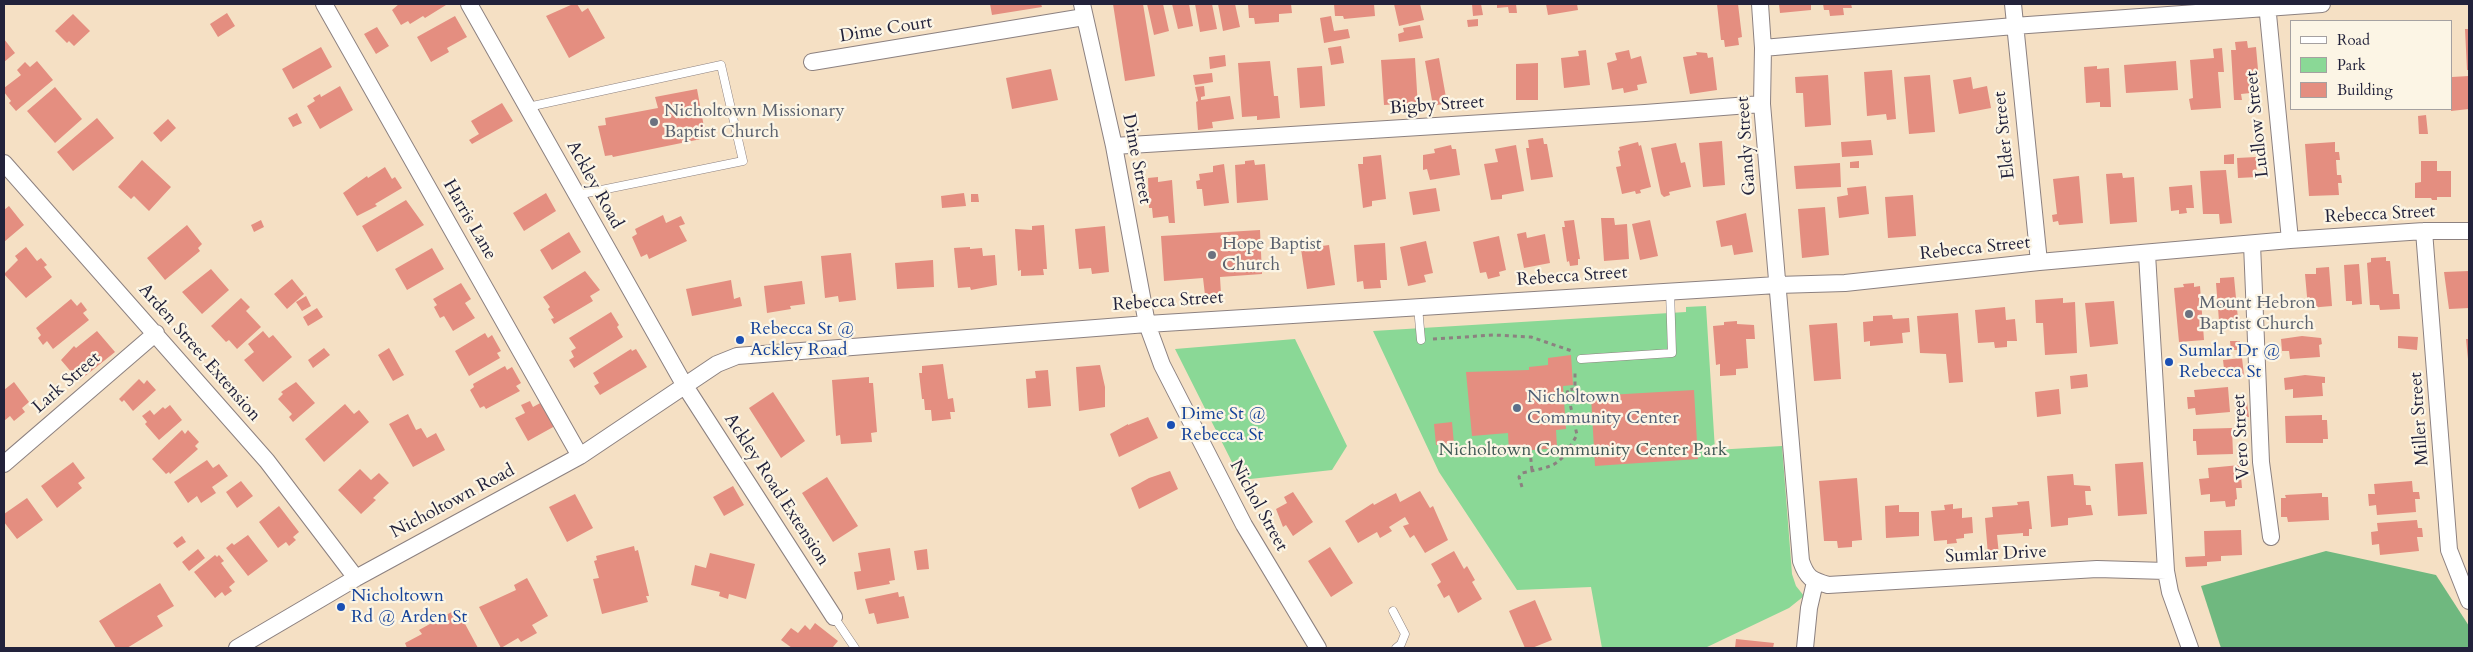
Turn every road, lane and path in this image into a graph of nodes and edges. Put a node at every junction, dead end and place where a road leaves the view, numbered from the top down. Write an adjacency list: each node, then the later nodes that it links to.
1 (324, 4): 31 (street, Harris Lane)
2 (469, 4): 12 (street, Ackley Road)
3 (1760, 4): 9 (street, Gandy Street)
4 (2013, 4): 8 (street, Elder Street)
5 (2322, 4): 6 (street)
6 (2267, 6): 8 (street); 18 (street, Ludlow Street)
7 (1083, 10): 10 (street, Dime Court); 13 (street, Dime Street)
8 (2014, 26): 9 (street); 21 (street, Elder Street)
9 (1763, 48): 11 (street, Gandy Street)
10 (812, 62)
11 (1762, 104): 13 (street, Bigby Street); 22 (street, Gandy Street)
12 (527, 107): 15 (street, Ackley Road); 15 (lane)
13 (1114, 146): 25 (street, Dime Street)
14 (4, 163): 26 (street, Arden Street Extension)
15 (577, 195): 29 (street, Ackley Road)
16 (2469, 230): 17 (street, Rebecca Street)
17 (2424, 231): 18 (street, Rebecca Street); 39 (street, Miller Street)
18 (2290, 240): 19 (street, Rebecca Street)
19 (2252, 244): 20 (street, Rebecca Street); 35 (street, Vero Street)
20 (2147, 254): 21 (street, Rebecca Street); 36 (street)
21 (2039, 262): 22 (street, Rebecca Street)
22 (1777, 285): 23 (street, Rebecca Street); 38 (street)
23 (1670, 291): 24 (street, Rebecca Street); 28 (lane)
24 (1418, 307): 25 (street, Rebecca Street); 27 (lane)
25 (1146, 324): 29 (street, Rebecca Street); 44 (street, Nichol Street)
26 (156, 332): 32 (street, Lark Street); 37 (street, Arden Street Extension)
27 (1421, 340): 33 (path)
28 (1581, 359)
29 (685, 386): 31 (street, Nicholtown Road); 41 (street, Ackley Road Extension)
30 (1530, 450): 33 (path)
31 (580, 456): 37 (street, Nicholtown Road)
32 (4, 464)
33 (1532, 471): 34 (path)
34 (1522, 487)
35 (2271, 537)
36 (2166, 571): 38 (street, Sumlar Drive); 47 (street)
37 (356, 578): 42 (street, Nicholtown Road)
38 (1815, 582): 46 (street)
39 (2469, 601)
40 (1393, 611): 45 (lane)
41 (834, 617): 43 (lane)
42 (237, 648)
43 (855, 648)
44 (1318, 648)
45 (1396, 648)
46 (1805, 648)
47 (2190, 648)

